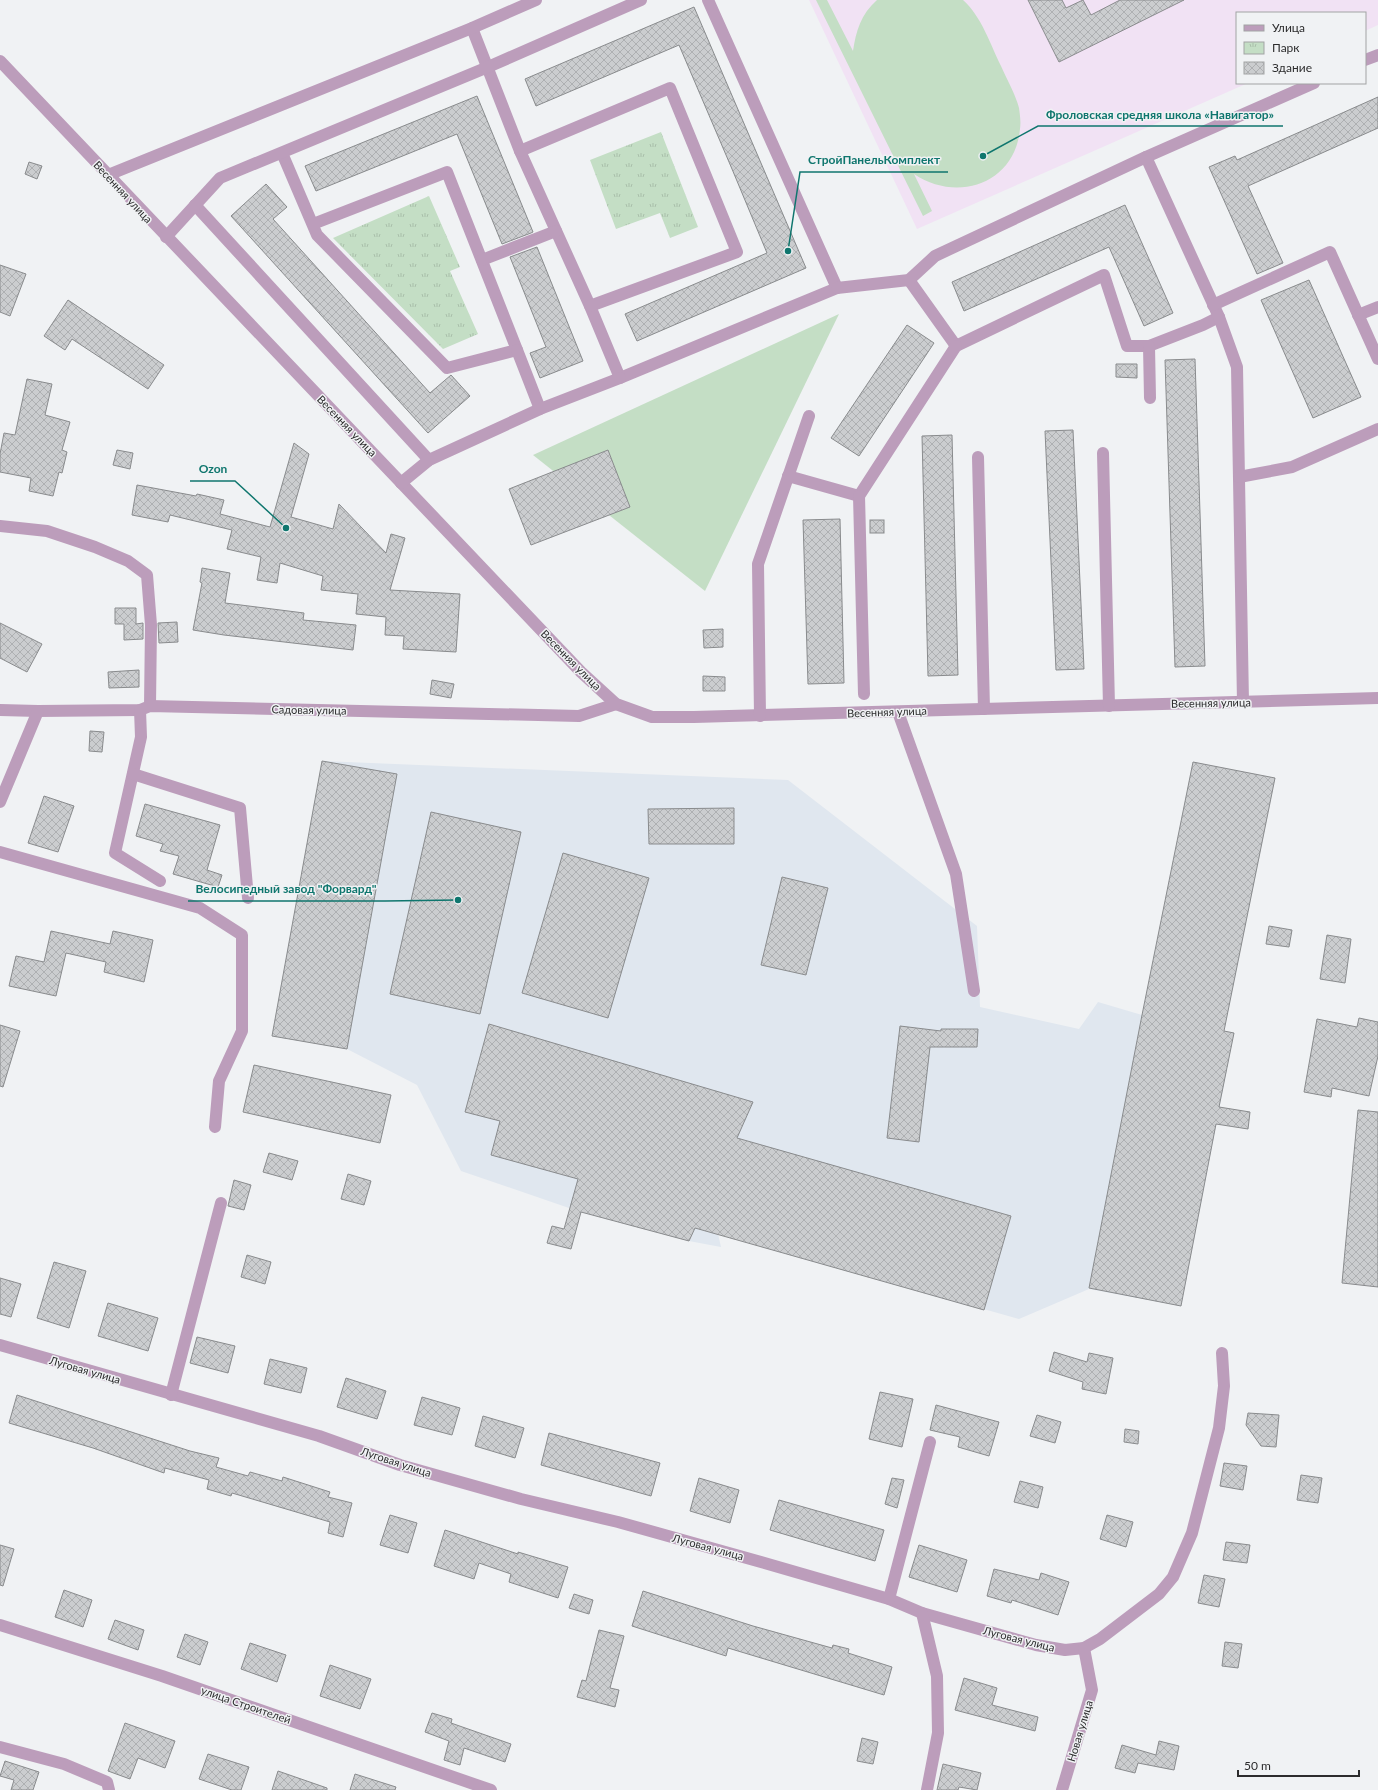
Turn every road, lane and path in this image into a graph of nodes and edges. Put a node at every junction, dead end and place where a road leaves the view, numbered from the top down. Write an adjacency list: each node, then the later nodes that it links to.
1 (536, 0): 4 (street)
2 (641, 0): 8 (street)
3 (708, 0): 20 (street)
4 (472, 28): 8 (street); 13 (street)
5 (1378, 55): 6 (street)
6 (1366, 60)
7 (0, 61): 13 (street, Весенняя улица)
8 (488, 67): 10 (street); 11 (street)
9 (1312, 84): 12 (street)
10 (520, 151): 16 (street); 22 (street)
11 (282, 152): 14 (street); 15 (street)
12 (1146, 157): 19 (street); 21 (street)
13 (108, 175): 17 (street, Весенняя улица)
14 (195, 205): 17 (street); 37 (street)
15 (313, 224): 18 (street); 28 (street)
16 (556, 232): 18 (street); 22 (street)
17 (166, 237): 40 (street, Весенняя улица)
18 (482, 260): 28 (street)
19 (909, 280): 20 (street); 26 (street)
20 (838, 288): 30 (street)
21 (1213, 305): 24 (street); 25 (street)
22 (590, 306): 30 (street)
23 (1378, 306): 24 (street)
24 (1358, 315): 29 (street)
25 (1219, 317): 27 (street); 39 (street)
26 (956, 346): 27 (street); 41 (street)
27 (1149, 346): 31 (street)
28 (517, 350): 32 (street)
29 (1378, 359)
30 (620, 378): 32 (street)
31 (1150, 398)
32 (540, 409): 37 (street)
33 (809, 416): 38 (street)
34 (1378, 429): 39 (street)
35 (1103, 453): 47 (street)
36 (978, 457): 49 (street)
37 (429, 460): 40 (street)
38 (788, 476): 41 (street); 53 (street)
39 (1238, 477): 45 (street)
40 (402, 483): 46 (street, Весенняя улица)
41 (859, 496): 43 (street)
42 (0, 526): 48 (street)
43 (864, 694)
44 (1378, 698): 45 (street, Весенняя улица)
45 (1243, 702): 47 (street, Весенняя улица)
46 (616, 704): 48 (street, Садовая улица); 53 (street, Весенняя улица)
47 (1109, 706): 49 (street, Весенняя улица)
48 (145, 708): 51 (street, Садовая улица); 54 (street)
49 (984, 709): 52 (street, Весенняя улица)
50 (0, 710): 51 (street, Садовая улица)
51 (38, 711): 55 (street)
52 (898, 712): 53 (street, Весенняя улица); 59 (street)
53 (760, 716)
54 (133, 774): 57 (street); 58 (street)
55 (0, 802)
56 (0, 852): 60 (street)
57 (160, 881)
58 (248, 898)
59 (974, 991)
60 (215, 1127)
61 (221, 1203): 64 (street)
62 (0, 1345): 64 (street, Луговая улица)
63 (1222, 1353): 69 (street, Луговая улица)
64 (171, 1395): 66 (street, Луговая улица)
65 (930, 1442): 66 (street)
66 (888, 1599): 67 (street, Луговая улица)
67 (922, 1613): 69 (street, Луговая улица); 73 (street)
68 (0, 1625): 72 (street, улица Строителей)
69 (1084, 1648): 74 (street, Новая улица)
70 (0, 1747): 71 (street)
71 (109, 1790)
72 (491, 1790)
73 (927, 1790)
74 (1062, 1790)

